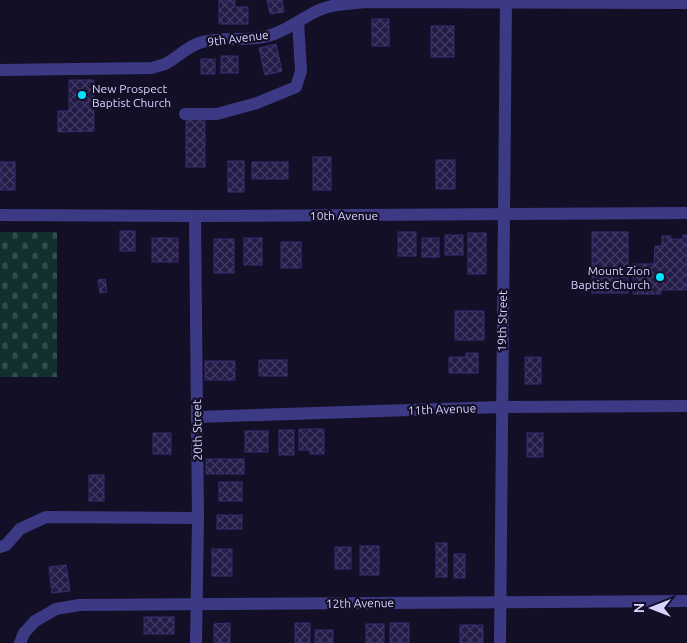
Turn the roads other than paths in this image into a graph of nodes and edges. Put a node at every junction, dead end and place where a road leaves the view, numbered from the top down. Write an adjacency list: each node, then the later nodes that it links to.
1 (506, 1): 2 (street, 9th Avenue); 3 (street, 9th Avenue); 7 (street, 19th Street)
2 (687, 3)
3 (298, 22): 4 (street, 9th Avenue); 5 (street)
4 (0, 70)
5 (185, 114)
6 (687, 212): 7 (street, 10th Avenue)
7 (504, 214): 9 (street, 10th Avenue); 11 (street, 19th Street)
8 (0, 216): 9 (street, 10th Avenue)
9 (194, 216): 12 (street, 20th Street)
10 (687, 406): 11 (street, 11th Avenue)
11 (501, 407): 12 (street, 11th Avenue); 16 (street, 19th Street)
12 (197, 417): 13 (street, 20th Street)
13 (198, 518): 14 (street); 17 (street, 20th Street)
14 (0, 547)
15 (687, 601): 16 (street, 12th Avenue)
16 (500, 602): 17 (street, 12th Avenue); 20 (street, 19th Street)
17 (196, 605): 18 (street, 12th Avenue); 19 (street, 20th Street)
18 (20, 643)
19 (196, 643)
20 (500, 643)

